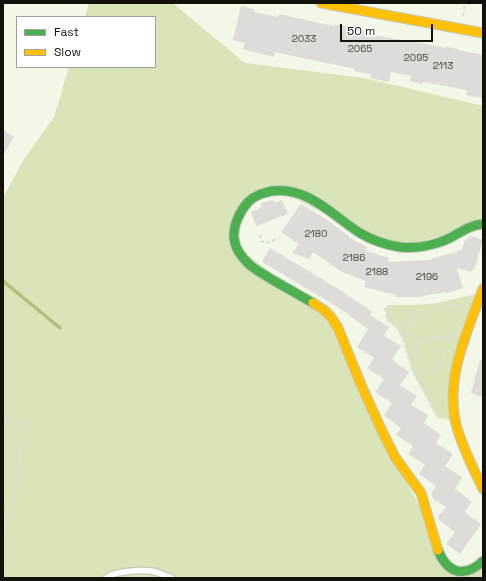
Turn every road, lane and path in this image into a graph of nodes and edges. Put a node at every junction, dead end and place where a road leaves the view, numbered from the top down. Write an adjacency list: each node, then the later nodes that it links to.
1 (321, 3): 4 (street)
2 (465, 3): 3 (path)
3 (463, 18)
4 (483, 33)
5 (483, 224): 24 (street)
6 (260, 235): 7 (path)
7 (275, 238)
8 (483, 289): 22 (street)
9 (415, 305): 12 (path)
10 (386, 308): 16 (path)
11 (455, 322): 12 (path)
12 (408, 325): 14 (path)
13 (453, 328): 15 (path)
14 (406, 332): 16 (path); 18 (path)
15 (448, 337): 17 (path); 18 (path)
16 (402, 339): 20 (path)
17 (451, 341): 18 (path); 19 (path)
18 (417, 344)
19 (454, 345)
20 (446, 419)
21 (3, 422): 23 (path)
22 (483, 489)
23 (3, 532)
24 (483, 560)
25 (3, 574): 26 (path)
26 (5, 578)
27 (106, 578): 28 (lane)
28 (172, 578)

